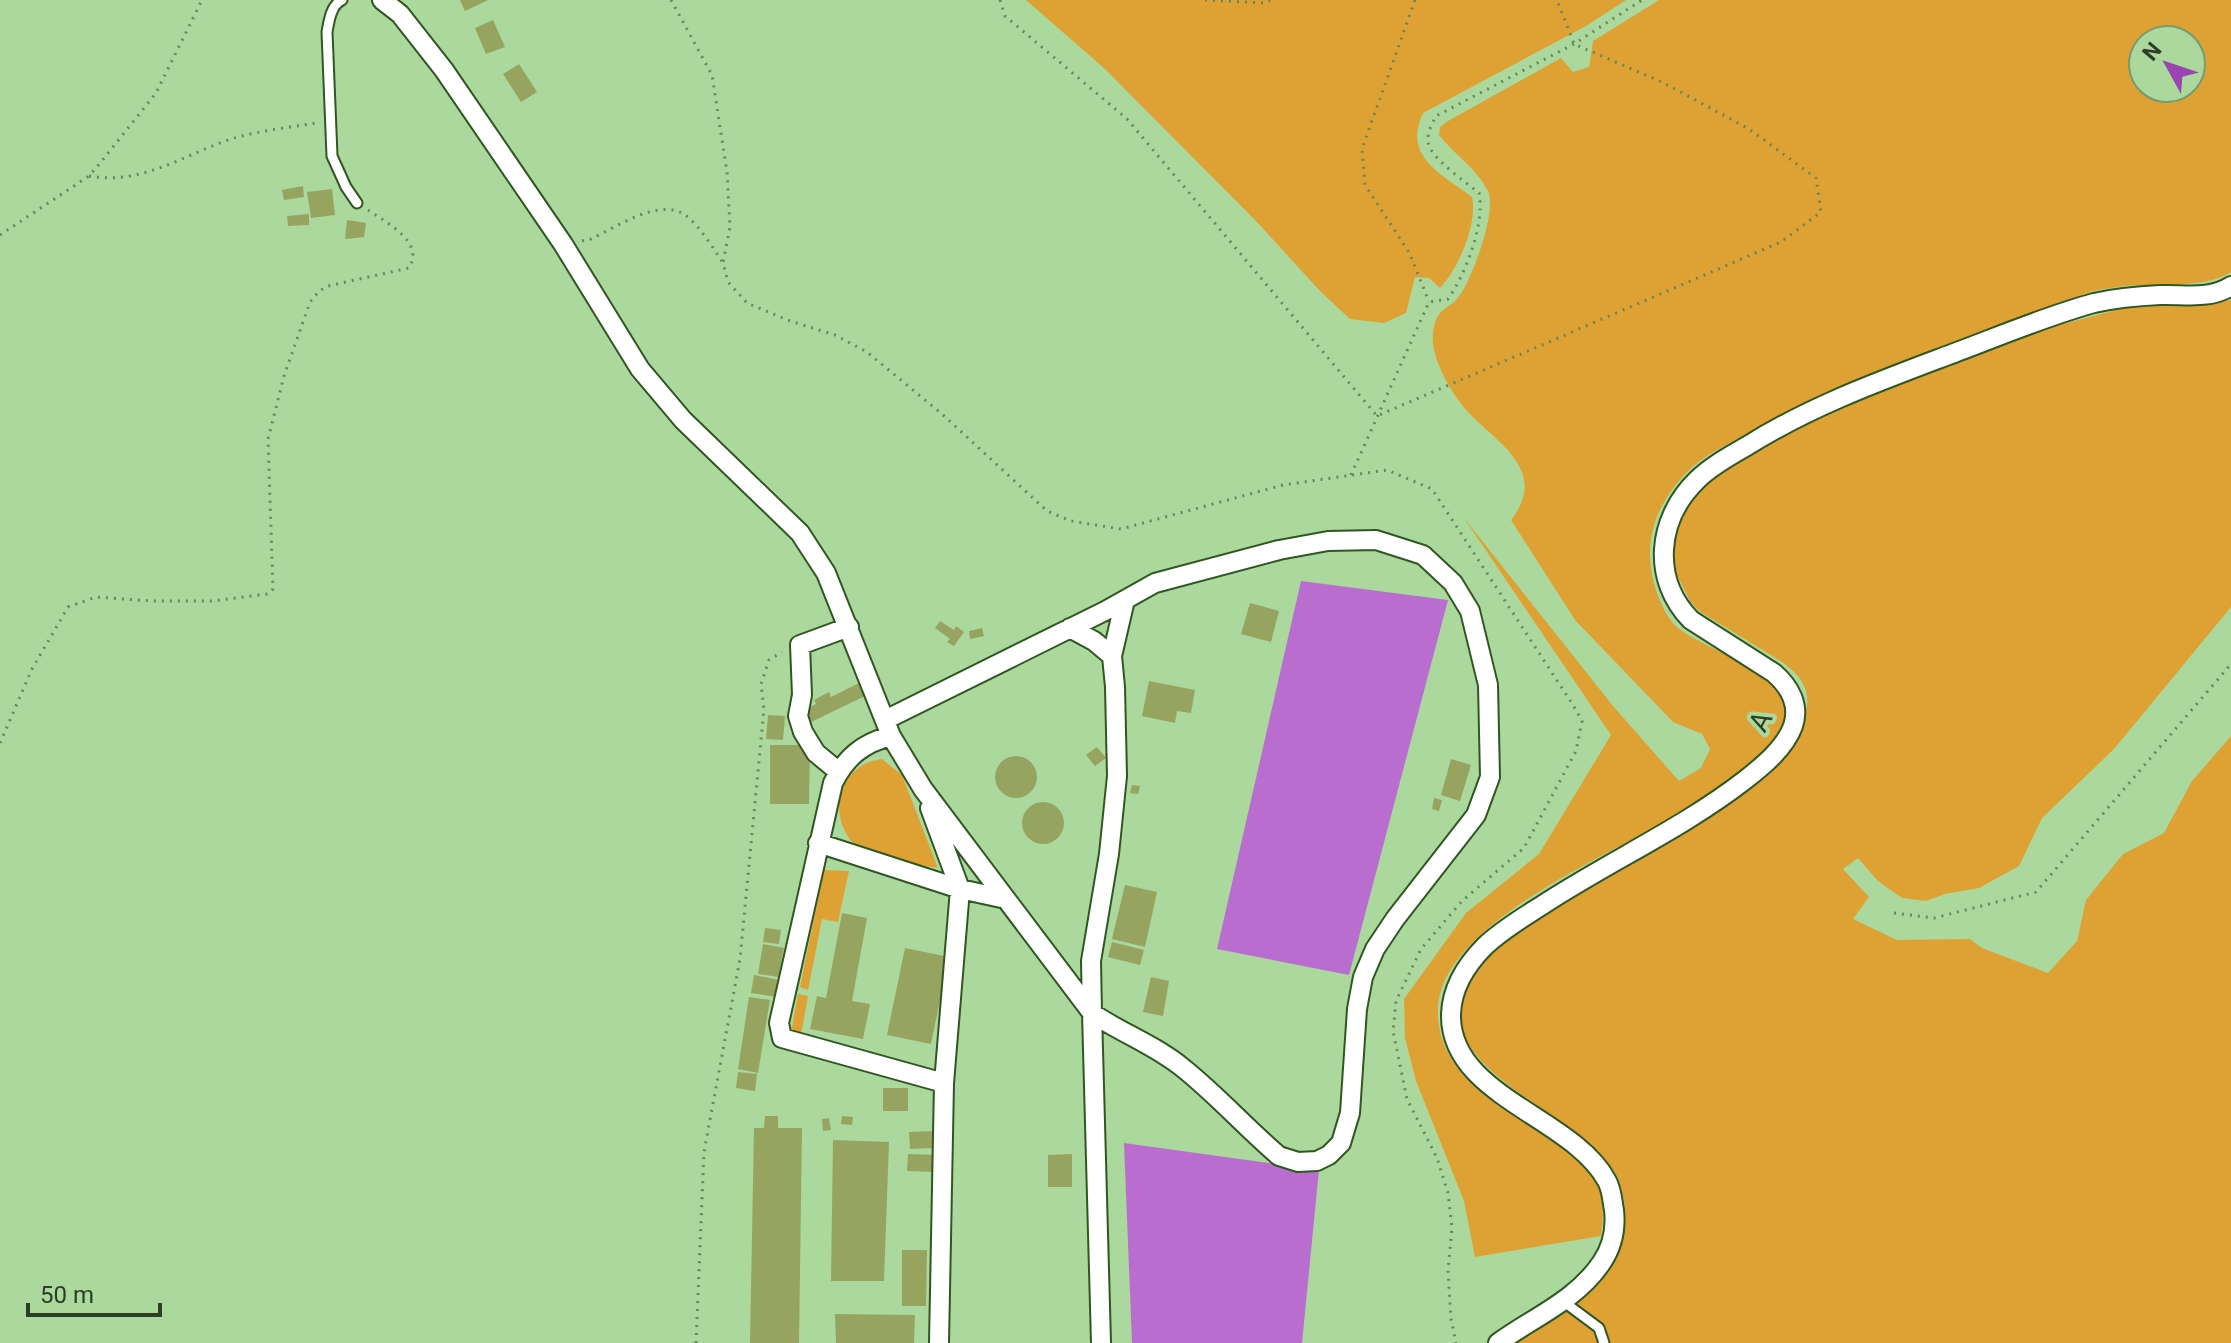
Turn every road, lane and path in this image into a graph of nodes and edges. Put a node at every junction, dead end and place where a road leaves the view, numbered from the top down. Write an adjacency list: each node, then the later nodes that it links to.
1 (202, 0): 14 (path)
2 (342, 0): 13 (lane)
3 (382, 0): 11 (street)
4 (671, 0): 18 (path)
5 (1000, 0): 21 (path)
6 (1205, 0): 7 (path)
7 (1270, 0)
8 (1415, 0): 20 (path)
9 (1557, 0): 12 (path)
10 (1642, 0): 12 (path)
11 (398, 7): 17 (street)
12 (1574, 44): 20 (path); 21 (path)
13 (331, 120): 14 (path); 15 (lane)
14 (89, 176): 16 (path)
15 (357, 203): 30 (path)
16 (0, 235)
17 (563, 244): 18 (path); 24 (street)
18 (723, 263): 22 (path)
19 (2231, 286): 39 (street, A)
20 (1429, 302): 21 (path)
21 (1377, 416): 22 (path)
22 (1351, 475): 43 (path)
23 (1125, 600): 25 (street); 27 (street); 37 (street)
24 (849, 627): 26 (street); 29 (street)
25 (1070, 628): 27 (street); 29 (street)
26 (800, 645): 31 (street); 40 (path)
27 (1112, 656): 37 (street)
28 (2231, 664): 36 (path)
29 (888, 728): 31 (street); 32 (street)
30 (0, 743)
31 (839, 772): 33 (street)
32 (923, 789): 34 (street); 35 (street)
33 (818, 843): 34 (street); 38 (street)
34 (960, 889): 35 (street); 38 (street)
35 (1006, 899): 37 (street)
36 (1894, 913)
37 (1092, 1013): 42 (street)
38 (944, 1083): 41 (street)
39 (1564, 1302): 44 (street, A); 45 (lane)
40 (696, 1343)
41 (939, 1343)
42 (1101, 1343)
43 (1456, 1343)
44 (1498, 1343)
45 (1604, 1343)

